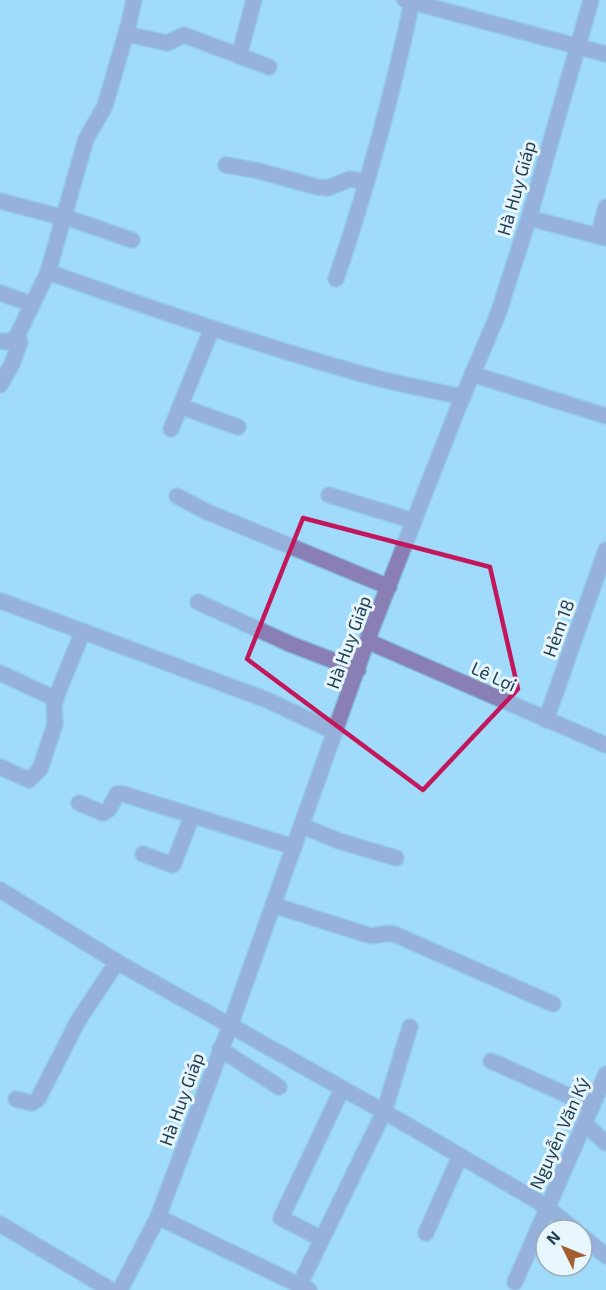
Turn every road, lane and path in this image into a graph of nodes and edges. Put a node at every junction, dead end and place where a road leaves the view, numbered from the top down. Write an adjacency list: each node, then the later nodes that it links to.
1 (134, 0): 5 (street)
2 (254, 0): 8 (street)
3 (591, 0): 6 (street, Hà Huy Giáp)
4 (408, 1): 6 (street); 11 (street)
5 (126, 34): 8 (street); 14 (street)
6 (577, 46): 7 (street); 15 (street, Hà Huy Giáp)
7 (606, 54)
8 (239, 56): 9 (street)
9 (269, 67)
10 (226, 165): 11 (street)
11 (367, 182): 19 (street)
12 (0, 201): 14 (street)
13 (606, 207): 16 (street)
14 (65, 218): 17 (street); 18 (street)
15 (528, 218): 16 (street); 25 (street, Hà Huy Giáp)
16 (602, 237)
17 (132, 240)
18 (48, 272): 21 (street); 22 (street)
19 (336, 279)
20 (0, 293): 21 (street)
21 (32, 304): 23 (street)
22 (212, 328): 27 (street); 28 (street)
23 (17, 336): 24 (street); 26 (street)
24 (0, 341)
25 (472, 374): 27 (street, Hà Huy Giáp); 29 (street)
26 (0, 385)
27 (462, 398): 34 (street, Hà Huy Giáp)
28 (180, 406): 30 (street); 31 (street)
29 (606, 416)
30 (238, 427)
31 (171, 429)
32 (329, 495): 34 (street)
33 (177, 496): 36 (street)
34 (414, 521): 36 (street, Hà Huy Giáp)
35 (606, 550): 44 (street, Hẻm 18)
36 (389, 586): 40 (street, Hà Huy Giáp)
37 (1, 601): 39 (street)
38 (198, 602): 41 (street)
39 (83, 631): 43 (street); 45 (street)
40 (367, 641): 41 (street, Hà Huy Giáp); 44 (street, Lê Lợi)
41 (358, 670): 45 (street, Hà Huy Giáp)
42 (0, 673): 43 (street)
43 (56, 699): 47 (street)
44 (546, 720): 46 (street, Lê Lợi)
45 (336, 732): 50 (street, Hà Huy Giáp)
46 (606, 745)
47 (0, 767)
48 (79, 803): 49 (street)
49 (192, 816): 51 (street); 52 (street)
50 (302, 826): 51 (street, Hà Huy Giáp); 53 (street)
51 (294, 847): 55 (street, Hà Huy Giáp)
52 (143, 854)
53 (396, 858)
54 (0, 890): 56 (street)
55 (273, 905): 57 (street); 58 (street, Hà Huy Giáp)
56 (117, 962): 58 (street); 65 (street)
57 (553, 1004)
58 (230, 1026): 60 (street, Hà Huy Giáp); 64 (street)
59 (410, 1026): 67 (street)
60 (220, 1049): 63 (street); 72 (street, Hà Huy Giáp)
61 (491, 1061): 66 (street)
62 (606, 1074): 66 (street, Nguyễn Văn Ký)
63 (279, 1087)
64 (342, 1089): 67 (street); 76 (street)
65 (15, 1099)
66 (592, 1106): 68 (street, Nguyễn Văn Ký)
67 (384, 1112): 70 (street); 76 (street)
68 (585, 1124): 69 (street); 71 (street, Nguyễn Văn Ký)
69 (606, 1143)
70 (460, 1156): 71 (street); 75 (street)
71 (548, 1207): 73 (street); 79 (street, Nguyễn Văn Ký)
72 (158, 1217): 80 (street); 82 (street, Hà Huy Giáp)
73 (561, 1218)
74 (0, 1224): 81 (street)
75 (426, 1233)
76 (322, 1239): 80 (street)
77 (594, 1246): 78 (street)
78 (606, 1256)
79 (515, 1282)
80 (304, 1287)
81 (111, 1290)
82 (120, 1290)

